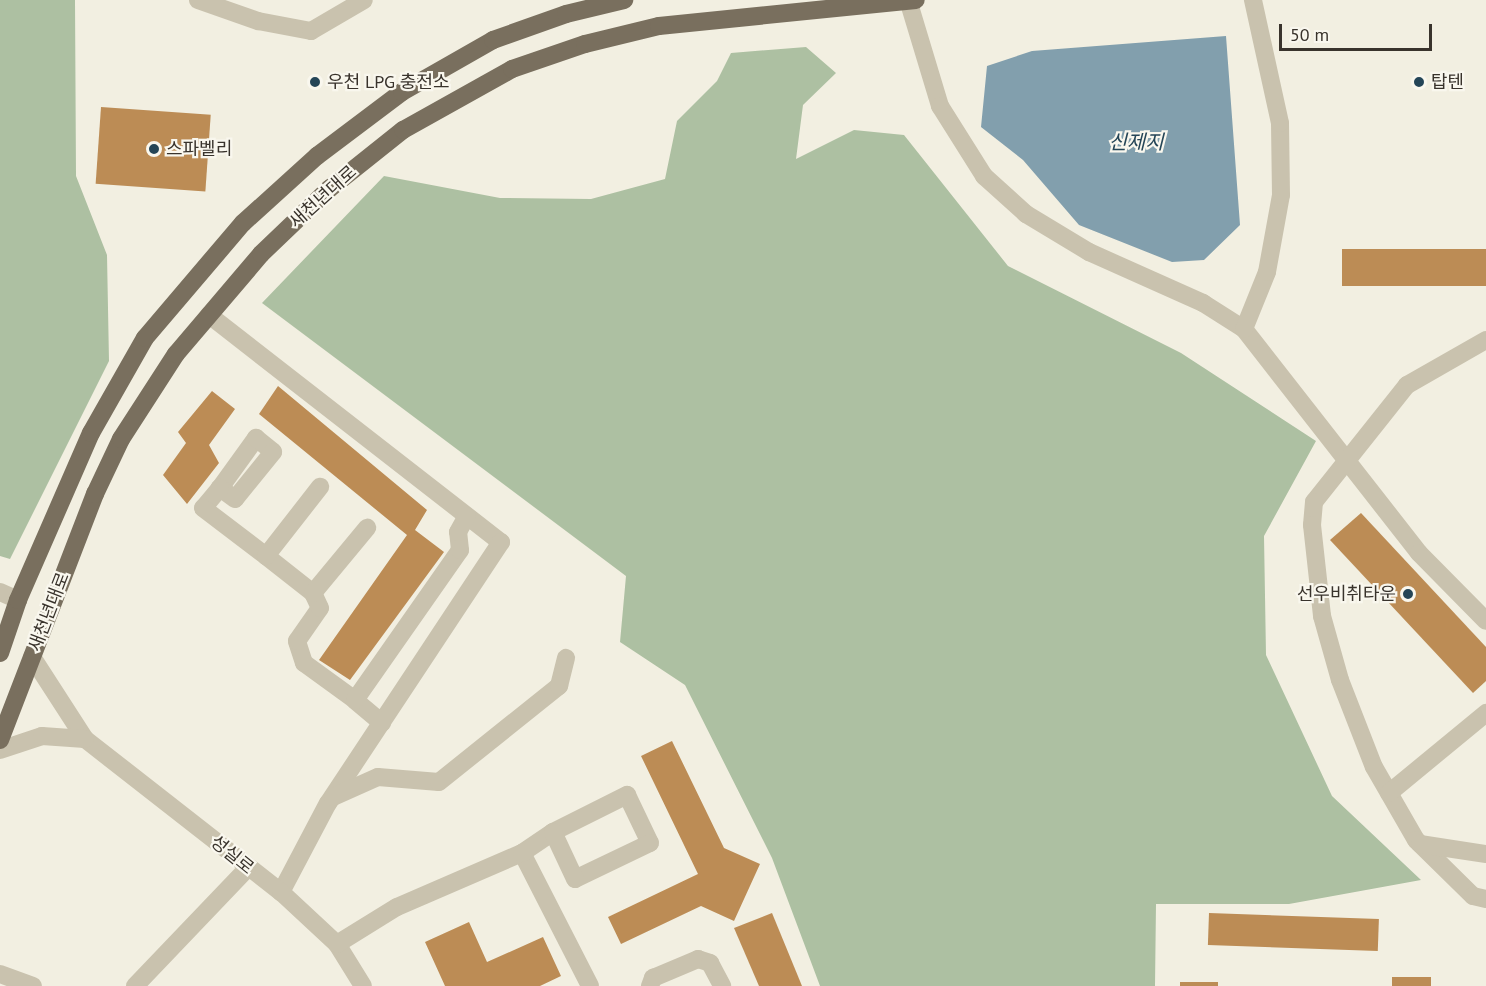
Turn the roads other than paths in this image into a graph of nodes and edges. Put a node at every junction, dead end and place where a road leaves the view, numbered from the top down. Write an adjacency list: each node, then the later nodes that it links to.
1 (198, 0): 2 (street)
2 (364, 0)
3 (624, 0): 19 (main road, 새천년대로)
4 (908, 0): 5 (main road, 새천년대로); 7 (main road, 새천년대로); 9 (street)
5 (916, 0)
6 (1253, 0): 9 (street)
7 (796, 5): 8 (main road, 새천년대로)
8 (209, 315): 14 (street); 22 (main road, 새천년대로)
9 (1244, 330): 11 (street)
10 (1486, 340): 11 (street)
11 (1347, 465): 20 (street); 30 (street)
12 (320, 487): 16 (street)
13 (220, 488): 16 (street)
14 (468, 516): 24 (street); 26 (street)
15 (367, 528): 18 (street)
16 (266, 556): 18 (street)
17 (0, 592): 19 (street)
18 (313, 592): 24 (street)
19 (18, 600): 21 (main road, 새천년대로)
20 (1483, 614)
21 (0, 653)
22 (32, 657): 27 (street, 성실로); 28 (main road, 새천년대로)
23 (566, 658): 31 (street)
24 (355, 700): 26 (street)
25 (1486, 713): 30 (street)
26 (382, 723): 31 (street)
27 (85, 738): 29 (street); 36 (street, 성실로)
28 (0, 740)
29 (0, 750)
30 (1389, 793): 33 (street)
31 (331, 798): 37 (street)
32 (553, 832): 32 (street); 34 (street)
33 (1420, 844): 35 (street); 38 (street)
34 (522, 853): 39 (street); 44 (street)
35 (1486, 854)
36 (247, 869): 37 (street, 성실로); 42 (street)
37 (281, 892): 39 (street, 성실로)
38 (1486, 899)
39 (337, 944): 43 (street, 성실로)
40 (0, 974): 41 (street)
41 (33, 986)
42 (135, 986)
43 (363, 986)
44 (590, 986)
45 (650, 986): 46 (street)
46 (722, 986)

